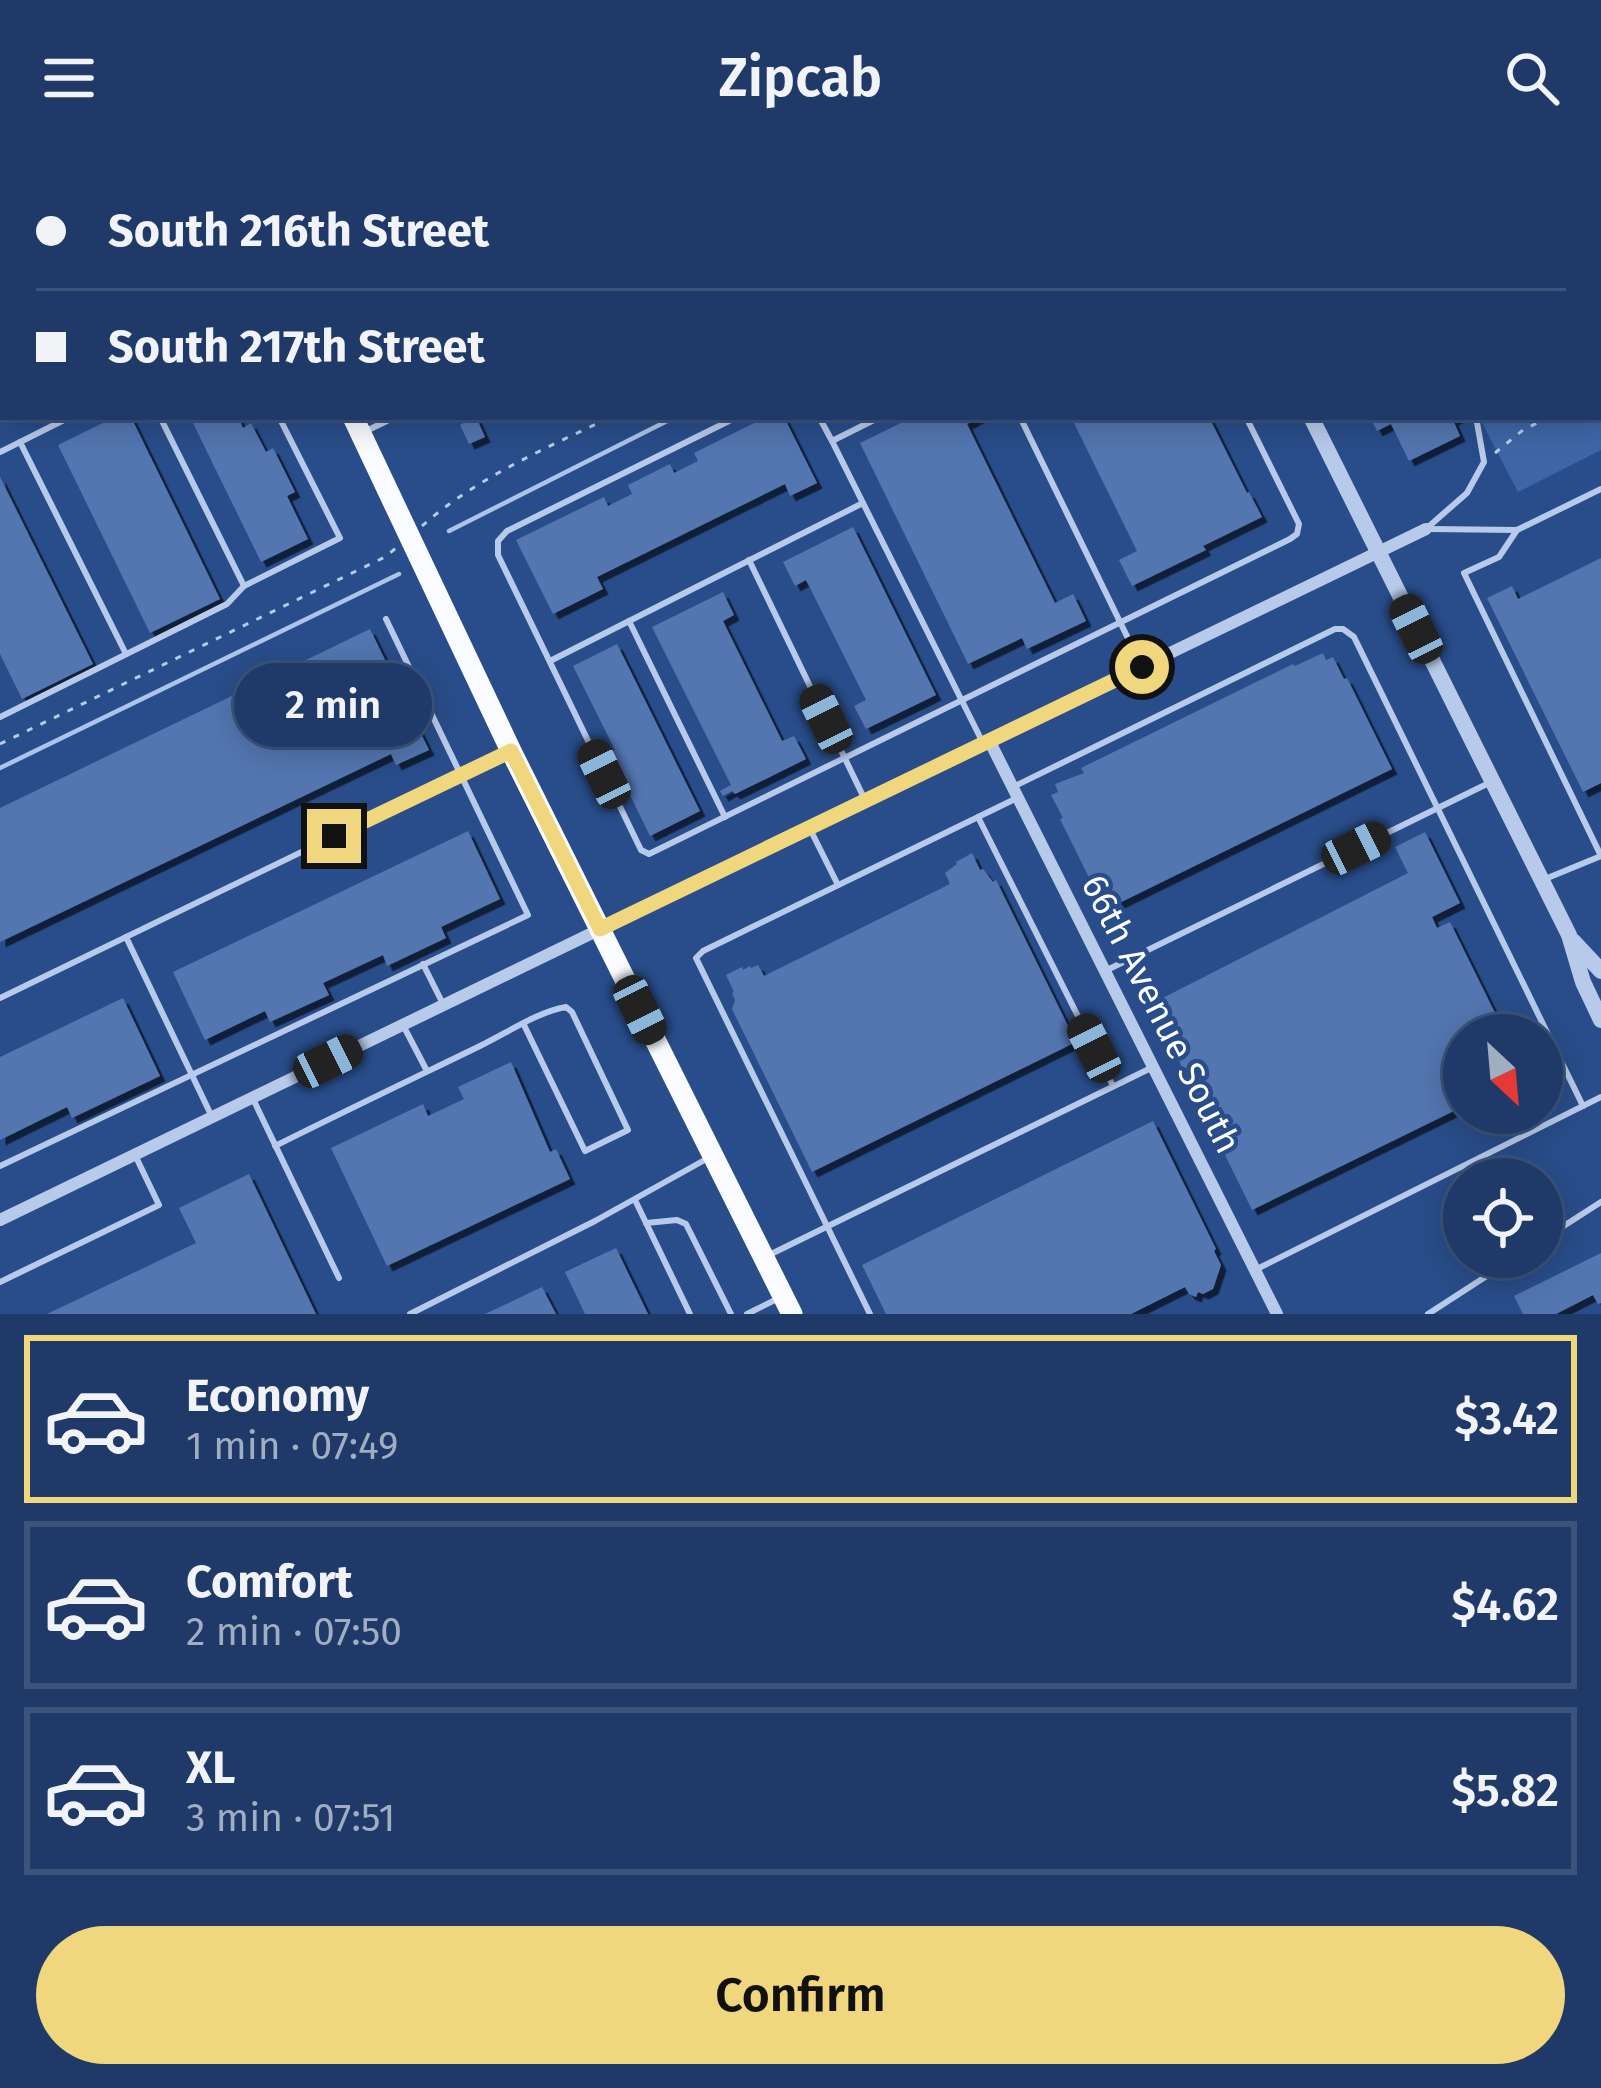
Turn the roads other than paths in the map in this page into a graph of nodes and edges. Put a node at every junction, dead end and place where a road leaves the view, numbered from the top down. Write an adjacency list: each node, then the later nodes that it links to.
1 (64, 420): 13 (lane)
2 (161, 420): 21 (lane)
3 (281, 420): 21 (lane)
4 (731, 420): 26 (lane)
5 (821, 420): 12 (lane)
6 (874, 420): 12 (lane)
7 (1021, 420): 24 (lane)
8 (1247, 420): 24 (lane)
9 (1319, 420): 19 (street)
10 (1477, 420): 17 (lane)
11 (357, 425): 32 (main road)
12 (832, 441): 16 (lane)
13 (20, 442): 14 (lane); 25 (lane)
14 (0, 452)
15 (1601, 489): 18 (lane)
16 (862, 503): 20 (lane); 28 (lane)
17 (1426, 529): 18 (lane); 19 (street)
18 (1517, 530): 42 (lane)
19 (1378, 553): 27 (street); 35 (street)
20 (749, 560): 23 (lane); 33 (lane)
21 (244, 586): 25 (lane)
22 (386, 619): 34 (lane)
23 (629, 621): 26 (lane); 40 (lane)
24 (1121, 623): 27 (lane); 28 (lane)
25 (126, 654): 30 (lane)
26 (549, 661): 40 (lane)
27 (1142, 667): 31 (street)
28 (962, 702): 31 (lane); 33 (lane)
29 (0, 704): 30 (lane)
30 (3, 716)
31 (987, 743): 36 (street, 66th Avenue South); 37 (street)
32 (511, 751): 34 (lane); 45 (main road)
33 (846, 759): 37 (lane); 40 (lane)
34 (460, 776): 47 (lane); 48 (lane)
35 (1492, 782): 38 (lane); 43 (street)
36 (1016, 792): 38 (lane); 39 (lane); 49 (street, 66th Avenue South)
37 (866, 801): 41 (street)
38 (1439, 808): 49 (lane); 62 (lane)
39 (978, 817): 44 (lane); 59 (lane)
40 (726, 818)
41 (809, 828): 44 (lane); 45 (street)
42 (1601, 856): 43 (lane)
43 (1541, 881): 46 (street)
44 (838, 885): 73 (lane)
45 (600, 929): 52 (street); 66 (main road)
46 (1569, 935): 50 (street); 53 (street)
47 (126, 938): 51 (lane); 58 (lane)
48 (423, 964): 52 (lane); 58 (lane)
49 (1106, 970): 56 (street, 66th Avenue South)
50 (1601, 971)
51 (0, 998)
52 (444, 1005): 54 (street)
53 (1601, 1020)
54 (403, 1024): 57 (lane); 61 (street)
55 (524, 1024): 55 (lane); 57 (lane)
56 (1154, 1066): 59 (lane); 75 (street, 66th Avenue South)
57 (428, 1071): 64 (lane)
58 (192, 1075): 63 (lane); 67 (lane)
59 (1113, 1086): 73 (lane)
60 (1601, 1096): 62 (lane)
61 (253, 1097): 63 (street); 64 (lane)
62 (1582, 1106): 75 (lane)
63 (212, 1117): 65 (street)
64 (275, 1146): 76 (lane)
65 (135, 1155): 70 (street); 78 (lane)
66 (713, 1156): 68 (lane); 74 (main road)
67 (0, 1166)
68 (634, 1200): 71 (lane); 81 (lane)
69 (1601, 1202): 72 (lane)
70 (0, 1220)
71 (646, 1223): 82 (lane); 83 (lane)
72 (1563, 1226)
73 (826, 1227): 74 (lane); 85 (lane)
74 (764, 1257): 79 (main road)
75 (1255, 1270): 80 (street, 66th Avenue South)
76 (339, 1278)
77 (1484, 1278): 86 (lane)
78 (0, 1282)
79 (787, 1305): 84 (lane)
80 (1272, 1312)
81 (410, 1314)
82 (690, 1314)
83 (731, 1314)
84 (747, 1314)
85 (869, 1314)
86 (1428, 1314)

